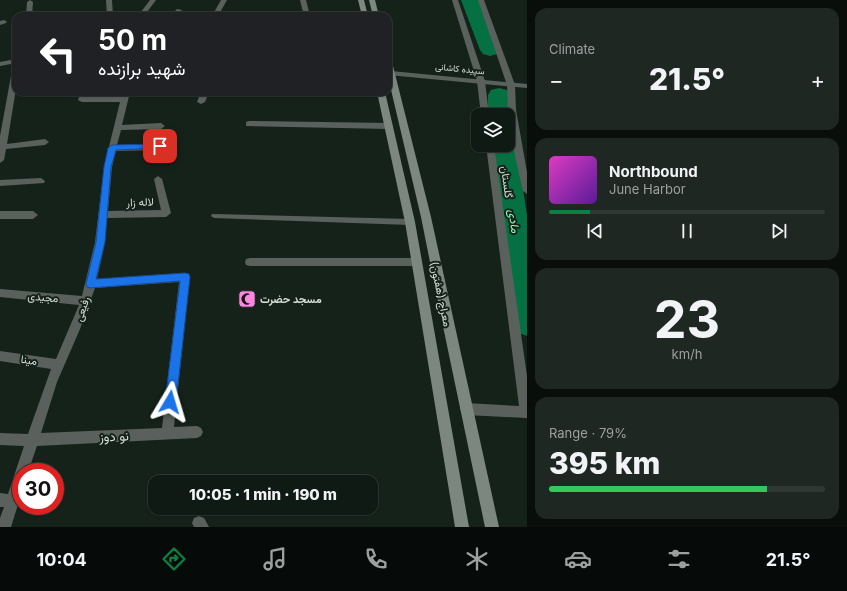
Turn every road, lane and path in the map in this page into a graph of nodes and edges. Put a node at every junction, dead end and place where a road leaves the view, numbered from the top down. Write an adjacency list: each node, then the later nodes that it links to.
1 (108, 0): 11 (street)
2 (153, 0): 12 (street)
3 (224, 0): 13 (street)
4 (304, 0): 14 (street)
5 (361, 0): 15 (main road)
6 (372, 0): 16 (main road)
7 (455, 0): 21 (street)
8 (481, 0): 22 (street)
9 (30, 2): 10 (street)
10 (29, 12)
11 (110, 12)
12 (144, 12)
13 (217, 12)
14 (306, 12)
15 (364, 12)
16 (375, 12)
17 (12, 62): 18 (street)
18 (0, 64)
19 (392, 73): 21 (street, سپیده کاشانی)
20 (392, 77): 57 (main road, معراج (هفتون))
21 (481, 81): 22 (street, سپیده کاشانی); 30 (street)
22 (511, 85): 23 (street, سپیده کاشانی); 44 (street)
23 (527, 86)
24 (12, 90): 37 (street)
25 (84, 96): 26 (street)
26 (125, 96): 34 (street, رفیعی)
27 (204, 96): 29 (street)
28 (382, 96): 33 (main road, معراج (هفتون))
29 (201, 102)
30 (484, 108)
31 (250, 124): 33 (street)
32 (161, 126): 34 (street)
33 (389, 126): 49 (main road, معراج (هفتون))
34 (117, 128): 38 (street, رفیعی)
35 (45, 142): 37 (street)
36 (160, 146): 38 (street)
37 (2, 147): 40 (street)
38 (112, 148): 47 (street, رفیعی)
39 (491, 152): 58 (street, گلستان)
40 (0, 160)
41 (158, 179): 47 (street, لاله زار)
42 (41, 181): 43 (street)
43 (0, 183)
44 (527, 191)
45 (0, 215): 46 (street)
46 (33, 215)
47 (103, 215): 52 (street, رفیعی)
48 (214, 216): 49 (lane)
49 (410, 222): 51 (main road, معراج (هفتون))
50 (250, 262): 51 (street)
51 (417, 262): 67 (main road, معراج (هفتون))
52 (90, 284): 54 (street, رفیعی); 60 (street)
53 (0, 293): 54 (street, مجیدی)
54 (85, 301): 56 (street, رفیعی)
55 (0, 356): 56 (street, مینا)
56 (58, 365): 62 (street, رفیعی)
57 (466, 409): 58 (street); 68 (main road, معراج (هفتون))
58 (527, 412)
59 (197, 432): 60 (street, نو دوز)
60 (167, 434): 62 (street, نو دوز)
61 (0, 439): 62 (street, نو دوز)
62 (32, 440): 63 (street, رفیعی)
63 (24, 463)
64 (12, 490): 65 (street, رفیعی)
65 (6, 501): 66 (street, رفیعی)
66 (4, 527)
67 (462, 527)
68 (492, 527)

